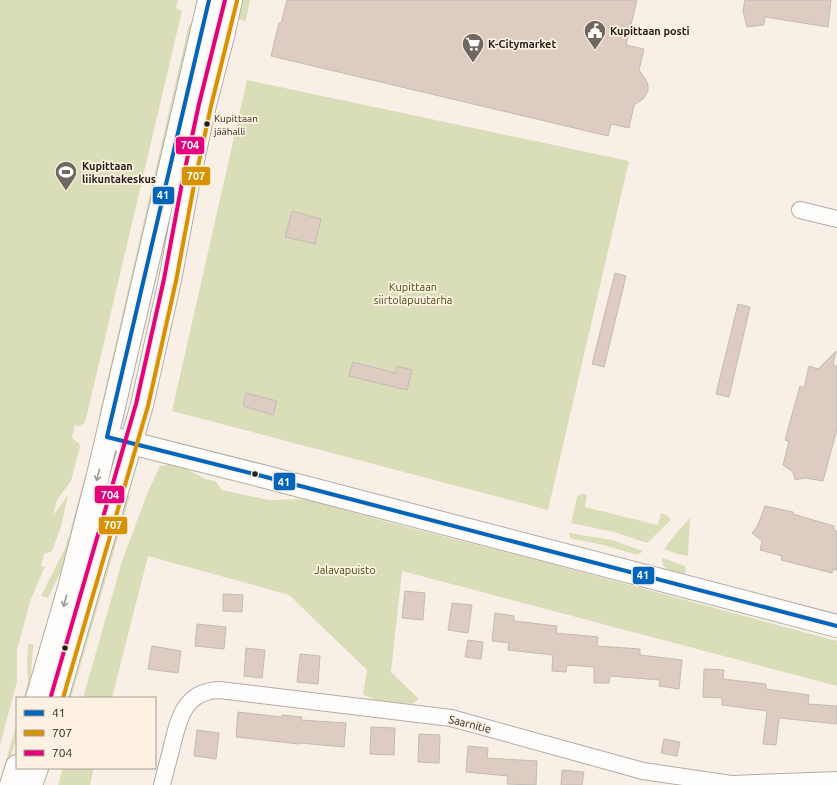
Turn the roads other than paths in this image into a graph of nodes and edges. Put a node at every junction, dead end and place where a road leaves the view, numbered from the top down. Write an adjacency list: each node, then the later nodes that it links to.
1 (209, 0): 5 (main road)
2 (231, 0): 6 (main road)
3 (800, 210): 4 (street)
4 (837, 219)
5 (107, 437): 6 (main road); 8 (main road, one-way to 8)
6 (132, 443): 7 (main road); 9 (main road)
7 (837, 626)
8 (37, 697)
9 (57, 697)
10 (16, 769): 13 (main road)
11 (36, 769): 14 (main road)
12 (837, 780): 15 (street, Saarnitie)
13 (11, 785)
14 (31, 785)
15 (162, 785)

